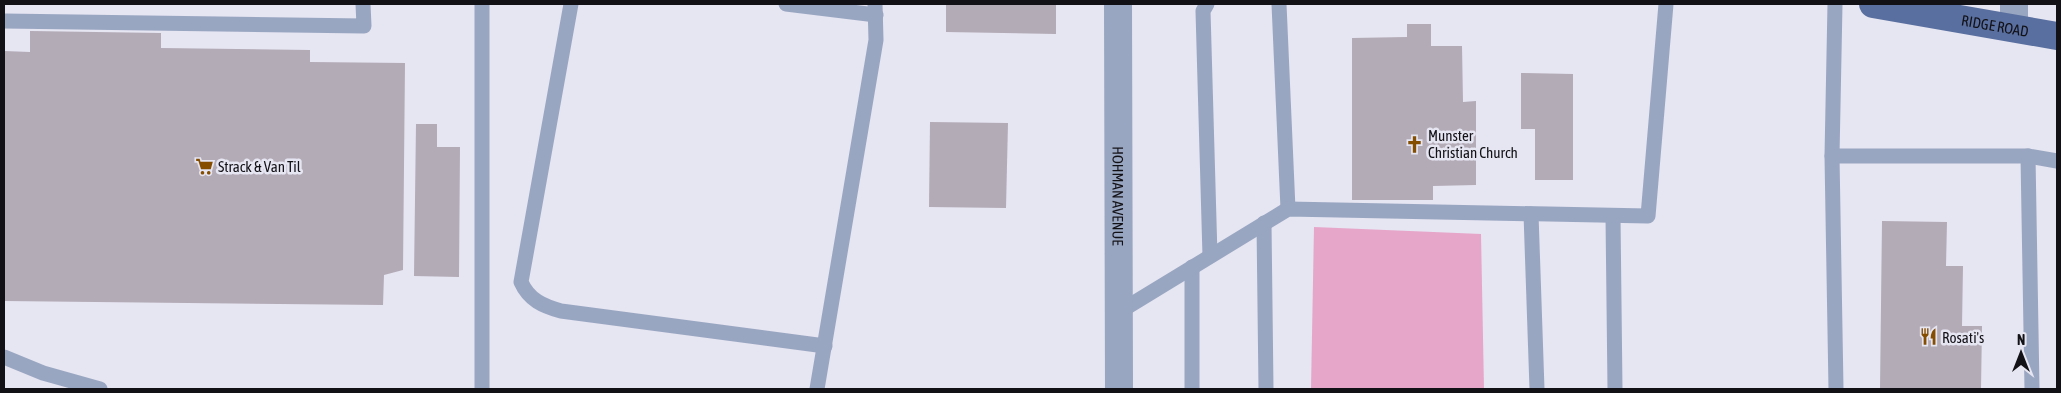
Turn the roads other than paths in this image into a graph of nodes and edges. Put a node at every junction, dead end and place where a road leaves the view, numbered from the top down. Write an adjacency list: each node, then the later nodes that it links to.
1 (363, 4): 13 (lane)
2 (482, 4): 28 (lane)
3 (572, 4): 25 (lane)
4 (786, 4): 11 (lane)
5 (1118, 4): 24 (street, HOHMAN AVENUE)
6 (1207, 4): 22 (lane)
7 (1279, 4): 18 (lane)
8 (1666, 4): 20 (lane)
9 (1835, 4): 15 (lane)
10 (1873, 4): 12 (main road, RIDGE ROAD)
11 (876, 10): 25 (lane)
12 (2014, 16): 14 (main road, RIDGE ROAD)
13 (4, 21)
14 (2057, 36)
15 (1832, 156): 16 (lane); 35 (lane)
16 (2028, 156): 17 (lane); 36 (lane)
17 (2057, 161)
18 (1288, 209): 19 (lane); 21 (lane)
19 (1531, 214): 20 (lane); 33 (lane)
20 (1613, 216): 34 (lane)
21 (1264, 222): 22 (lane); 32 (lane)
22 (1210, 256): 23 (lane)
23 (1192, 268): 24 (lane); 31 (lane)
24 (1119, 312): 30 (street, HOHMAN AVENUE)
25 (825, 346): 29 (lane)
26 (4, 357): 27 (lane)
27 (100, 389)
28 (482, 389)
29 (817, 389)
30 (1119, 389)
31 (1192, 389)
32 (1266, 389)
33 (1537, 389)
34 (1615, 389)
35 (1836, 389)
36 (2032, 389)

